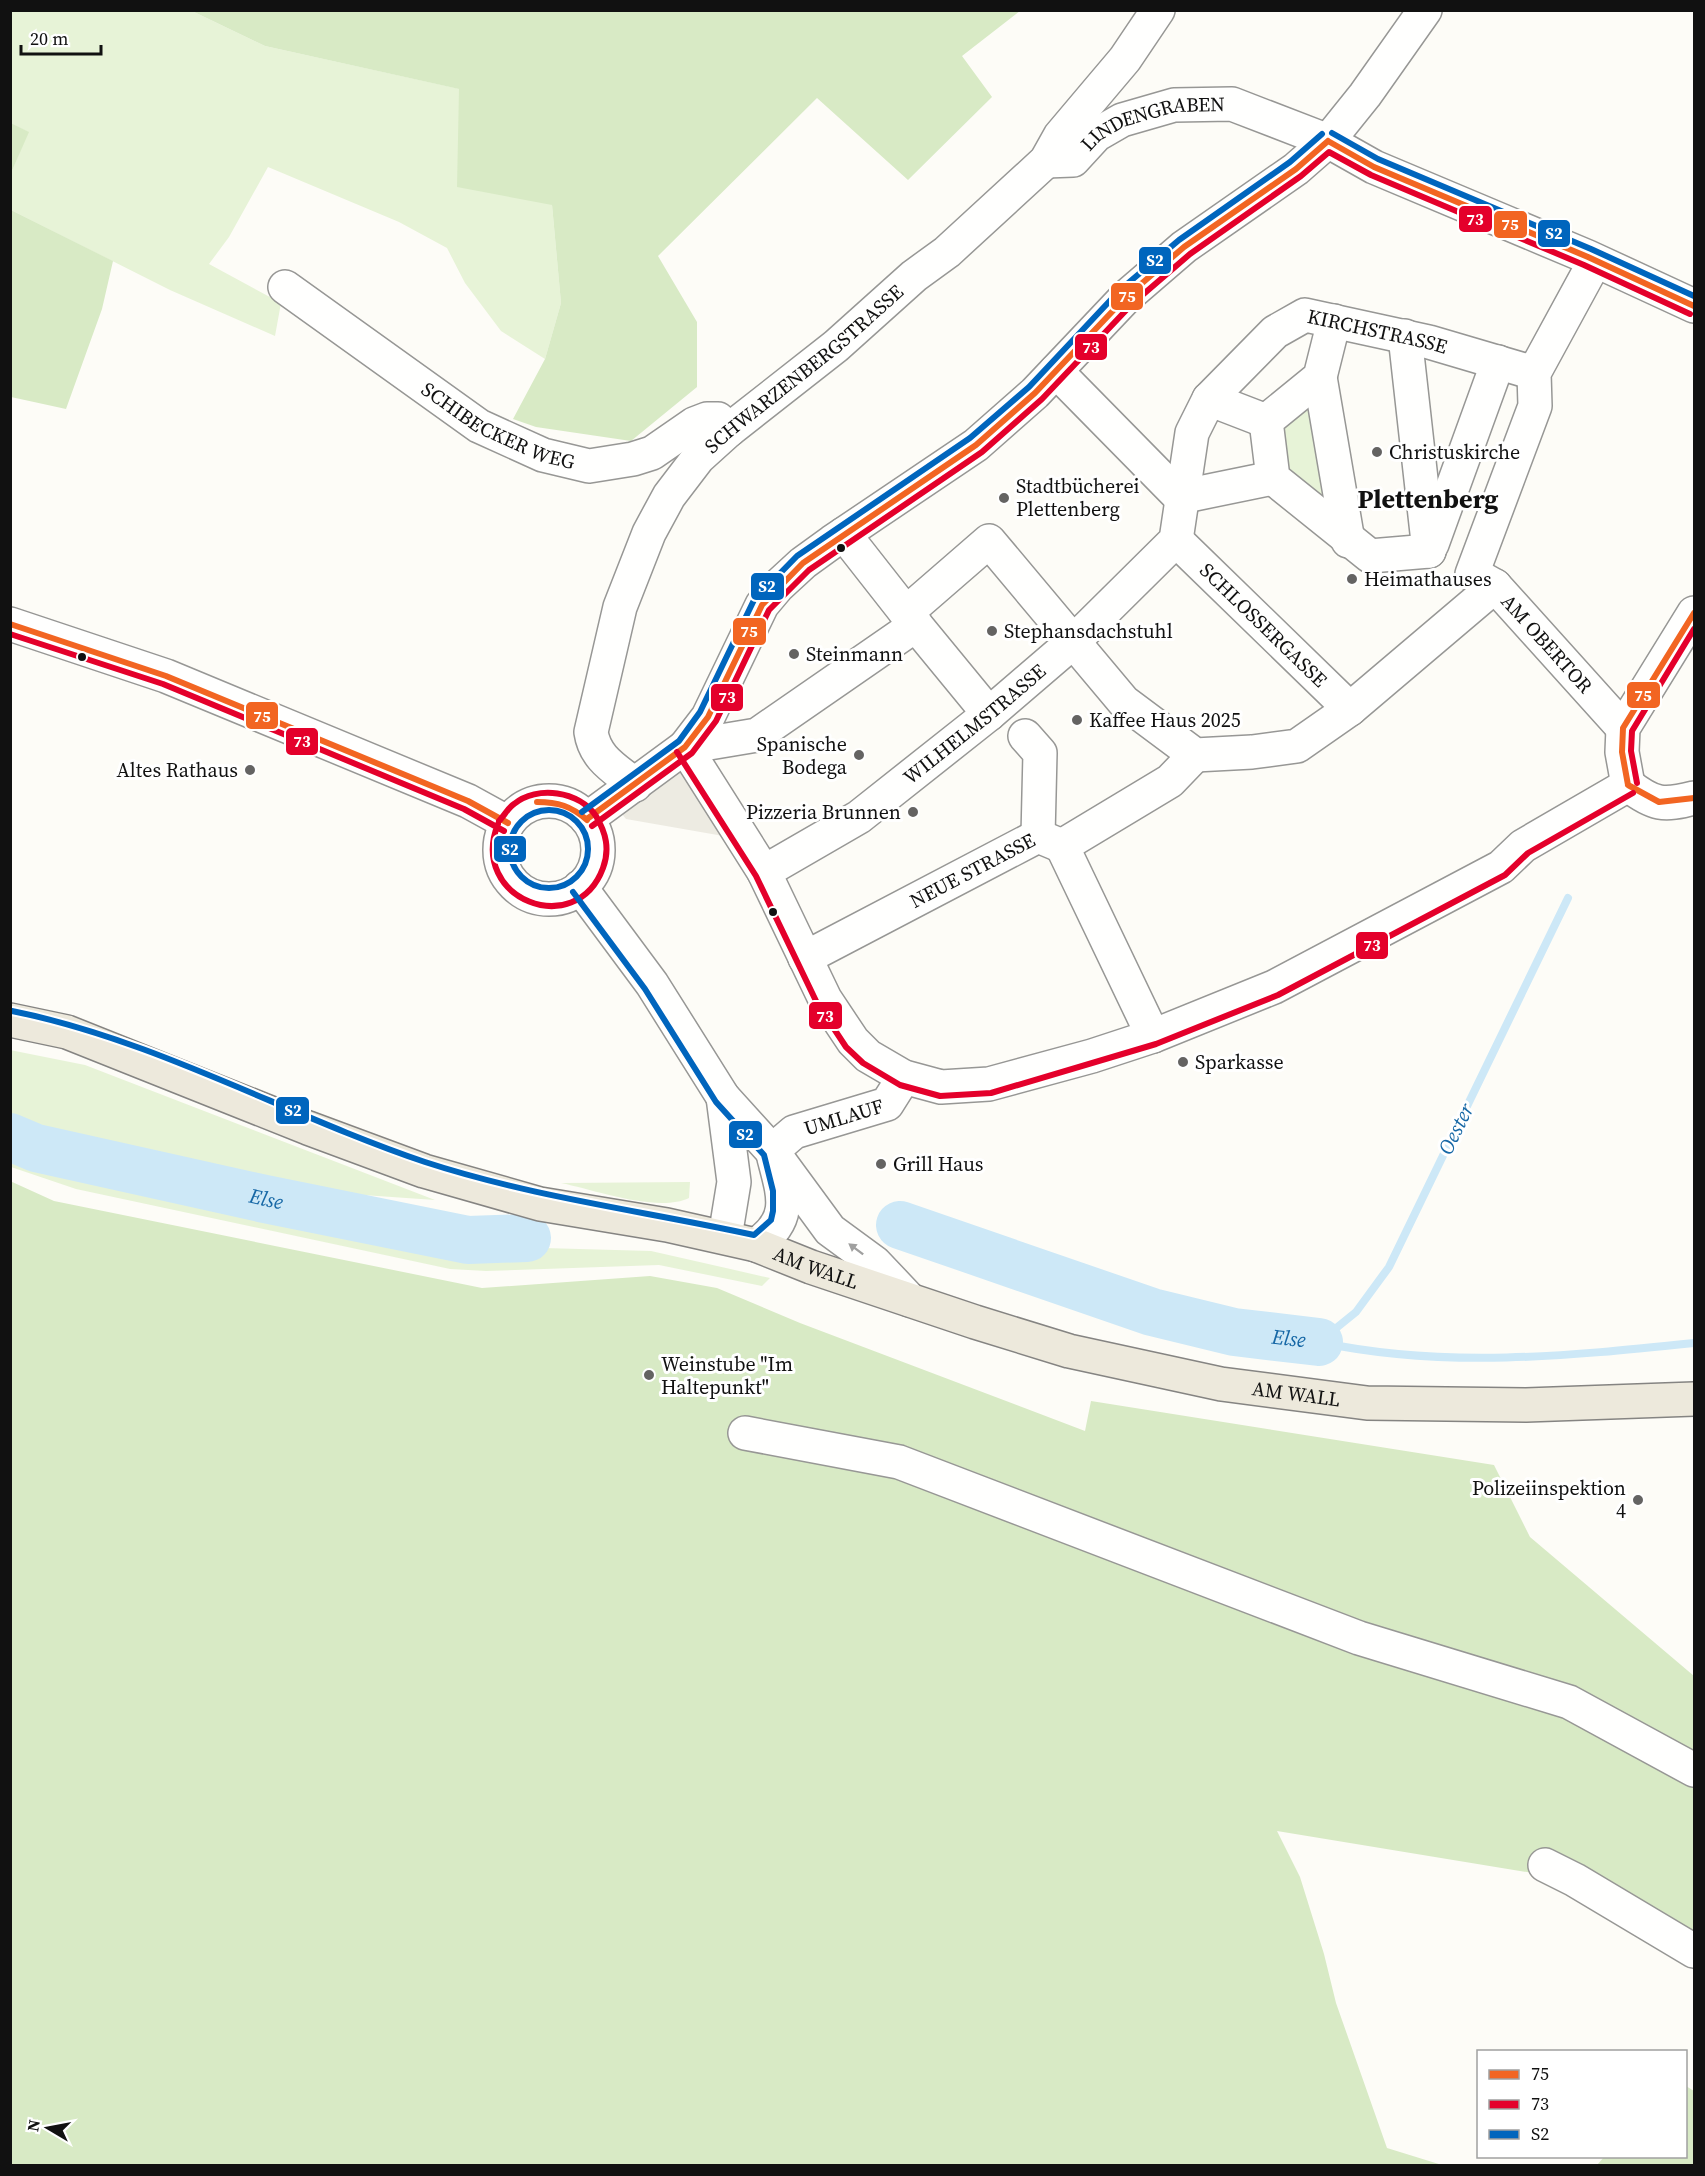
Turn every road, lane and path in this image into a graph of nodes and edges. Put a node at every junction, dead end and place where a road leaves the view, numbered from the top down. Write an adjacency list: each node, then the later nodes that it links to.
1 (1158, 10): 4 (street, SCHWARZENBERGSTRASSE)
2 (1425, 10): 3 (street)
3 (1328, 141): 4 (street, LINDENGRABEN); 5 (street, LINDENGRABEN); 11 (street)
4 (1046, 161): 16 (street, SCHWARZENBERGSTRASSE)
5 (1595, 261): 7 (street, LINDENGRABEN); 12 (street)
6 (285, 287): 16 (street, SCHIBECKER WEG)
7 (1695, 306)
8 (1334, 321): 9 (street, KIRCHSTRASSE); 13 (street); 14 (street, KIRCHSTRASSE)
9 (1405, 336): 10 (street, KIRCHSTRASSE); 22 (street)
10 (1498, 362): 12 (street, KIRCHSTRASSE); 22 (street)
11 (1056, 371): 18 (street); 19 (street)
12 (1534, 373): 23 (street)
13 (1320, 377): 15 (street); 21 (street)
14 (1209, 399): 15 (street); 18 (street, KIRCHSTRASSE)
15 (1266, 421): 17 (street)
16 (729, 430): 33 (street, SCHWARZENBERGSTRASSE)
17 (1273, 478): 18 (street); 21 (street)
18 (1180, 497): 20 (street, KIRCHSTRASSE)
19 (844, 534): 25 (street); 31 (street)
20 (1176, 540): 27 (street, WILHELMSTRASSE); 28 (street, SCHLOSSERGASSE)
21 (1348, 541): 22 (street)
22 (1429, 551): 23 (street, AM OBERTOR)
23 (1484, 580): 28 (street); 30 (street, AM OBERTOR)
24 (1695, 613): 30 (street)
25 (911, 619): 27 (street); 29 (street); 31 (street)
26 (10, 624): 37 (street)
27 (1074, 641): 29 (street, WILHELMSTRASSE); 32 (street)
28 (1350, 709): 32 (street)
29 (1006, 718): 38 (street); 39 (street, WILHELMSTRASSE)
30 (1623, 728): 34 (street)
31 (685, 747): 33 (street); 39 (street)
32 (1194, 755): 38 (street, NEUE STRASSE)
33 (635, 785): 36 (street)
34 (1628, 785): 35 (street); 43 (street, UMLAUF)
35 (1695, 798)
36 (587, 819): 37 (street); 40 (street)
37 (508, 823): 40 (street)
38 (1050, 841): 41 (street, NEUE STRASSE); 43 (street)
39 (764, 872): 41 (street)
40 (580, 887): 45 (street, AM WALL)
41 (805, 958): 44 (street)
42 (10, 1020): 47 (main road)
43 (1153, 1036): 44 (street, UMLAUF)
44 (904, 1077): 46 (street, UMLAUF)
45 (723, 1096): 46 (street, AM WALL); 47 (street, AM WALL)
46 (772, 1151): 48 (street, AM WALL); 49 (street, AM WALL, one-way to 46)
47 (725, 1238): 48 (main road)
48 (756, 1245): 49 (main road, AM WALL)
49 (910, 1300): 50 (main road, AM WALL)
50 (1695, 1399)
51 (745, 1433): 52 (street)
52 (1695, 1770)
53 (1545, 1865): 54 (street)
54 (1695, 1951)

